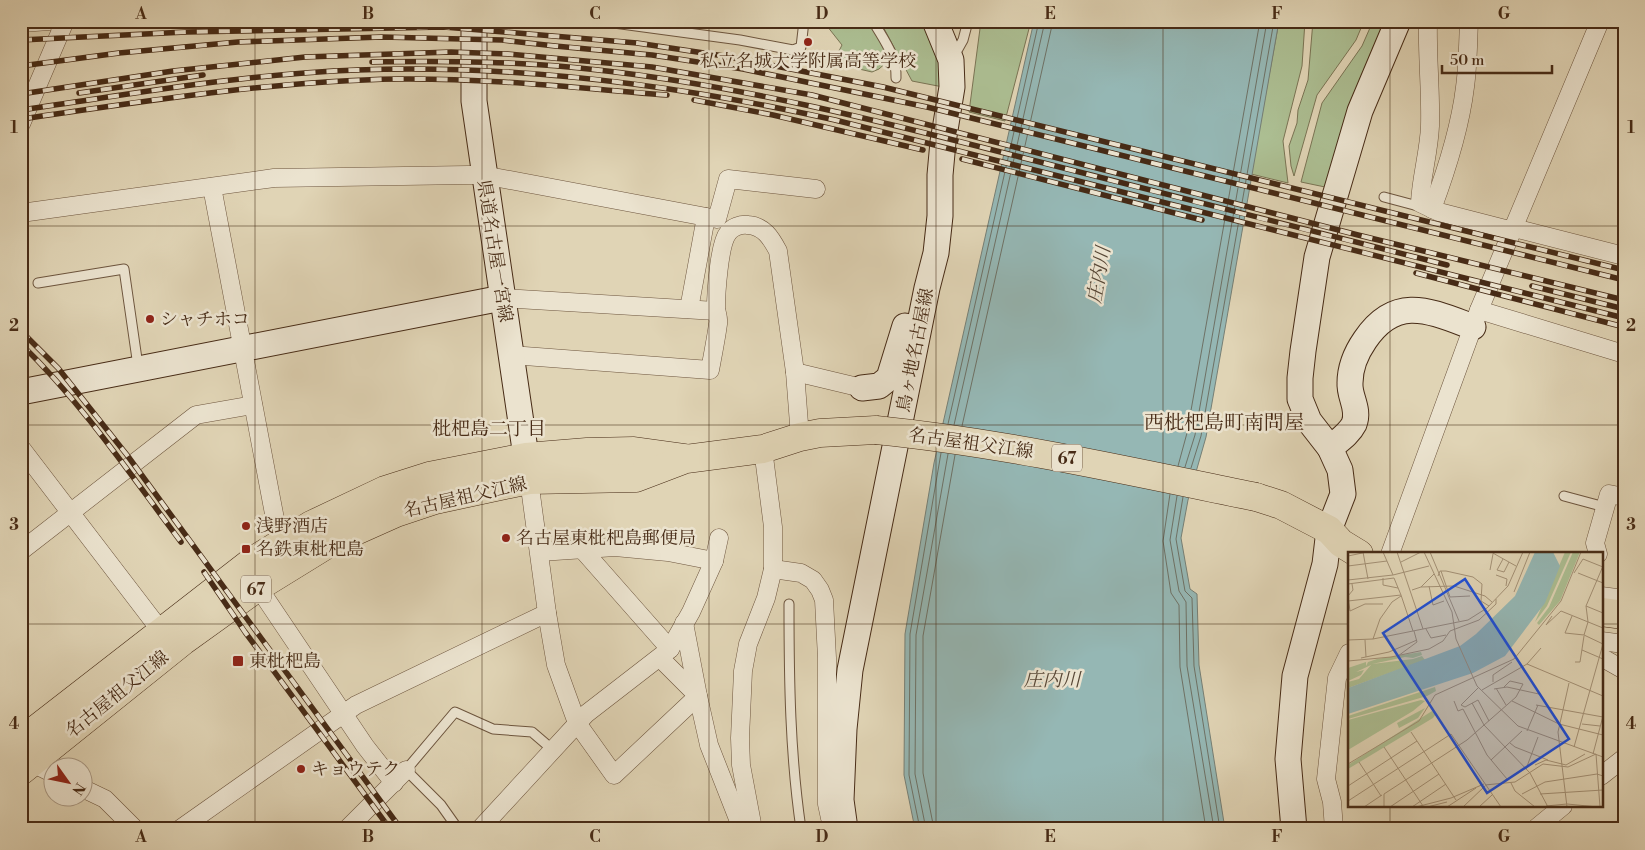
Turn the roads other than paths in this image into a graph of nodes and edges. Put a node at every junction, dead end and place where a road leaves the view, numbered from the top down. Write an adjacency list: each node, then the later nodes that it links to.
1 (49, 21): 13 (street)
2 (66, 21): 16 (street)
3 (474, 21): 17 (street, 県道名古屋一宮線)
4 (599, 21): 5 (lane)
5 (804, 21)
6 (873, 21): 15 (lane)
7 (935, 21): 14 (street, 鳥ヶ地名古屋線)
8 (968, 21): 14 (lane)
9 (1398, 21): 42 (street)
10 (1428, 21): 21 (street)
11 (1469, 21): 21 (street)
12 (1600, 21): 24 (street)
13 (21, 24)
14 (951, 60): 27 (street, 鳥ヶ地名古屋線)
15 (896, 78)
16 (21, 124)
17 (484, 175): 18 (street); 23 (street); 28 (street, 県道名古屋一宮線)
18 (212, 186): 22 (street); 32 (street)
19 (816, 189): 23 (street)
20 (1384, 197): 21 (lane)
21 (1426, 206): 24 (street)
22 (21, 213)
23 (706, 216): 29 (street)
24 (1514, 229): 25 (street); 31 (street)
25 (1624, 256)
26 (38, 283): 35 (lane)
27 (927, 288): 37 (street); 84 (street, 鳥ヶ地名古屋線)
28 (502, 298): 29 (street); 32 (street); 34 (street, 県道名古屋一宮線)
29 (690, 309): 30 (street)
30 (716, 311): 34 (street); 36 (street)
31 (1476, 319): 33 (street); 42 (street); 55 (street)
32 (242, 348): 35 (street); 39 (street)
33 (1624, 354)
34 (511, 355): 44 (street, 県道名古屋一宮線)
35 (138, 368): 38 (street)
36 (794, 372): 37 (street); 40 (street)
37 (862, 388)
38 (21, 392)
39 (253, 405): 48 (street); 50 (street)
40 (800, 437): 43 (main road, 名古屋祖父江線 / 67); 51 (main road, 名古屋祖父江線 / 67, bridge)
41 (21, 448): 48 (street)
42 (1330, 448): 51 (street)
43 (763, 449): 44 (main road, 名古屋祖父江線 / 67); 58 (street)
44 (528, 468): 50 (main road, 名古屋祖父江線 / 67); 54 (street); 59 (main road, 名古屋祖父江線 / 67)
45 (1564, 496): 47 (lane)
46 (1624, 497): 47 (street)
47 (1605, 507): 56 (street)
48 (71, 512): 53 (street); 67 (street)
49 (719, 538): 57 (street)
50 (282, 542): 67 (main road, 名古屋祖父江線 / 67)
51 (1343, 542): 93 (street)
52 (581, 548): 54 (street); 57 (street); 70 (street)
53 (21, 551)
54 (540, 552): 64 (street)
55 (1391, 552)
56 (1597, 552)
57 (714, 561): 66 (street)
58 (773, 569): 84 (street); 91 (street)
59 (258, 588): 75 (street); 79 (main road, 名古屋祖父江線 / 67)
60 (1602, 596): 61 (street)
61 (1624, 599)
62 (789, 604): 92 (lane)
63 (1602, 612): 65 (main road)
64 (547, 613): 75 (street); 76 (street)
65 (1624, 615)
66 (684, 623): 70 (street); 74 (street)
67 (161, 631): 79 (main road, 名古屋祖父江線 / 67)
68 (1602, 641): 69 (street)
69 (1624, 644)
70 (665, 653): 74 (street); 76 (street)
71 (1348, 655): 94 (street)
72 (1602, 658): 73 (street)
73 (1624, 670)
74 (698, 696): 76 (street); 90 (street)
75 (344, 712): 81 (street); 86 (street)
76 (577, 723): 77 (street)
77 (553, 750): 81 (lane); 89 (street)
78 (1624, 758): 80 (street)
79 (30, 761)
80 (1602, 775)
81 (400, 776): 87 (street); 88 (lane)
82 (92, 793): 85 (street)
83 (1561, 808): 95 (street)
84 (844, 827)
85 (135, 829)
86 (180, 829)
87 (347, 829)
88 (458, 829)
89 (480, 829)
90 (742, 829)
91 (753, 829)
92 (801, 829)
93 (1294, 829)
94 (1334, 829)
95 (1535, 829)

